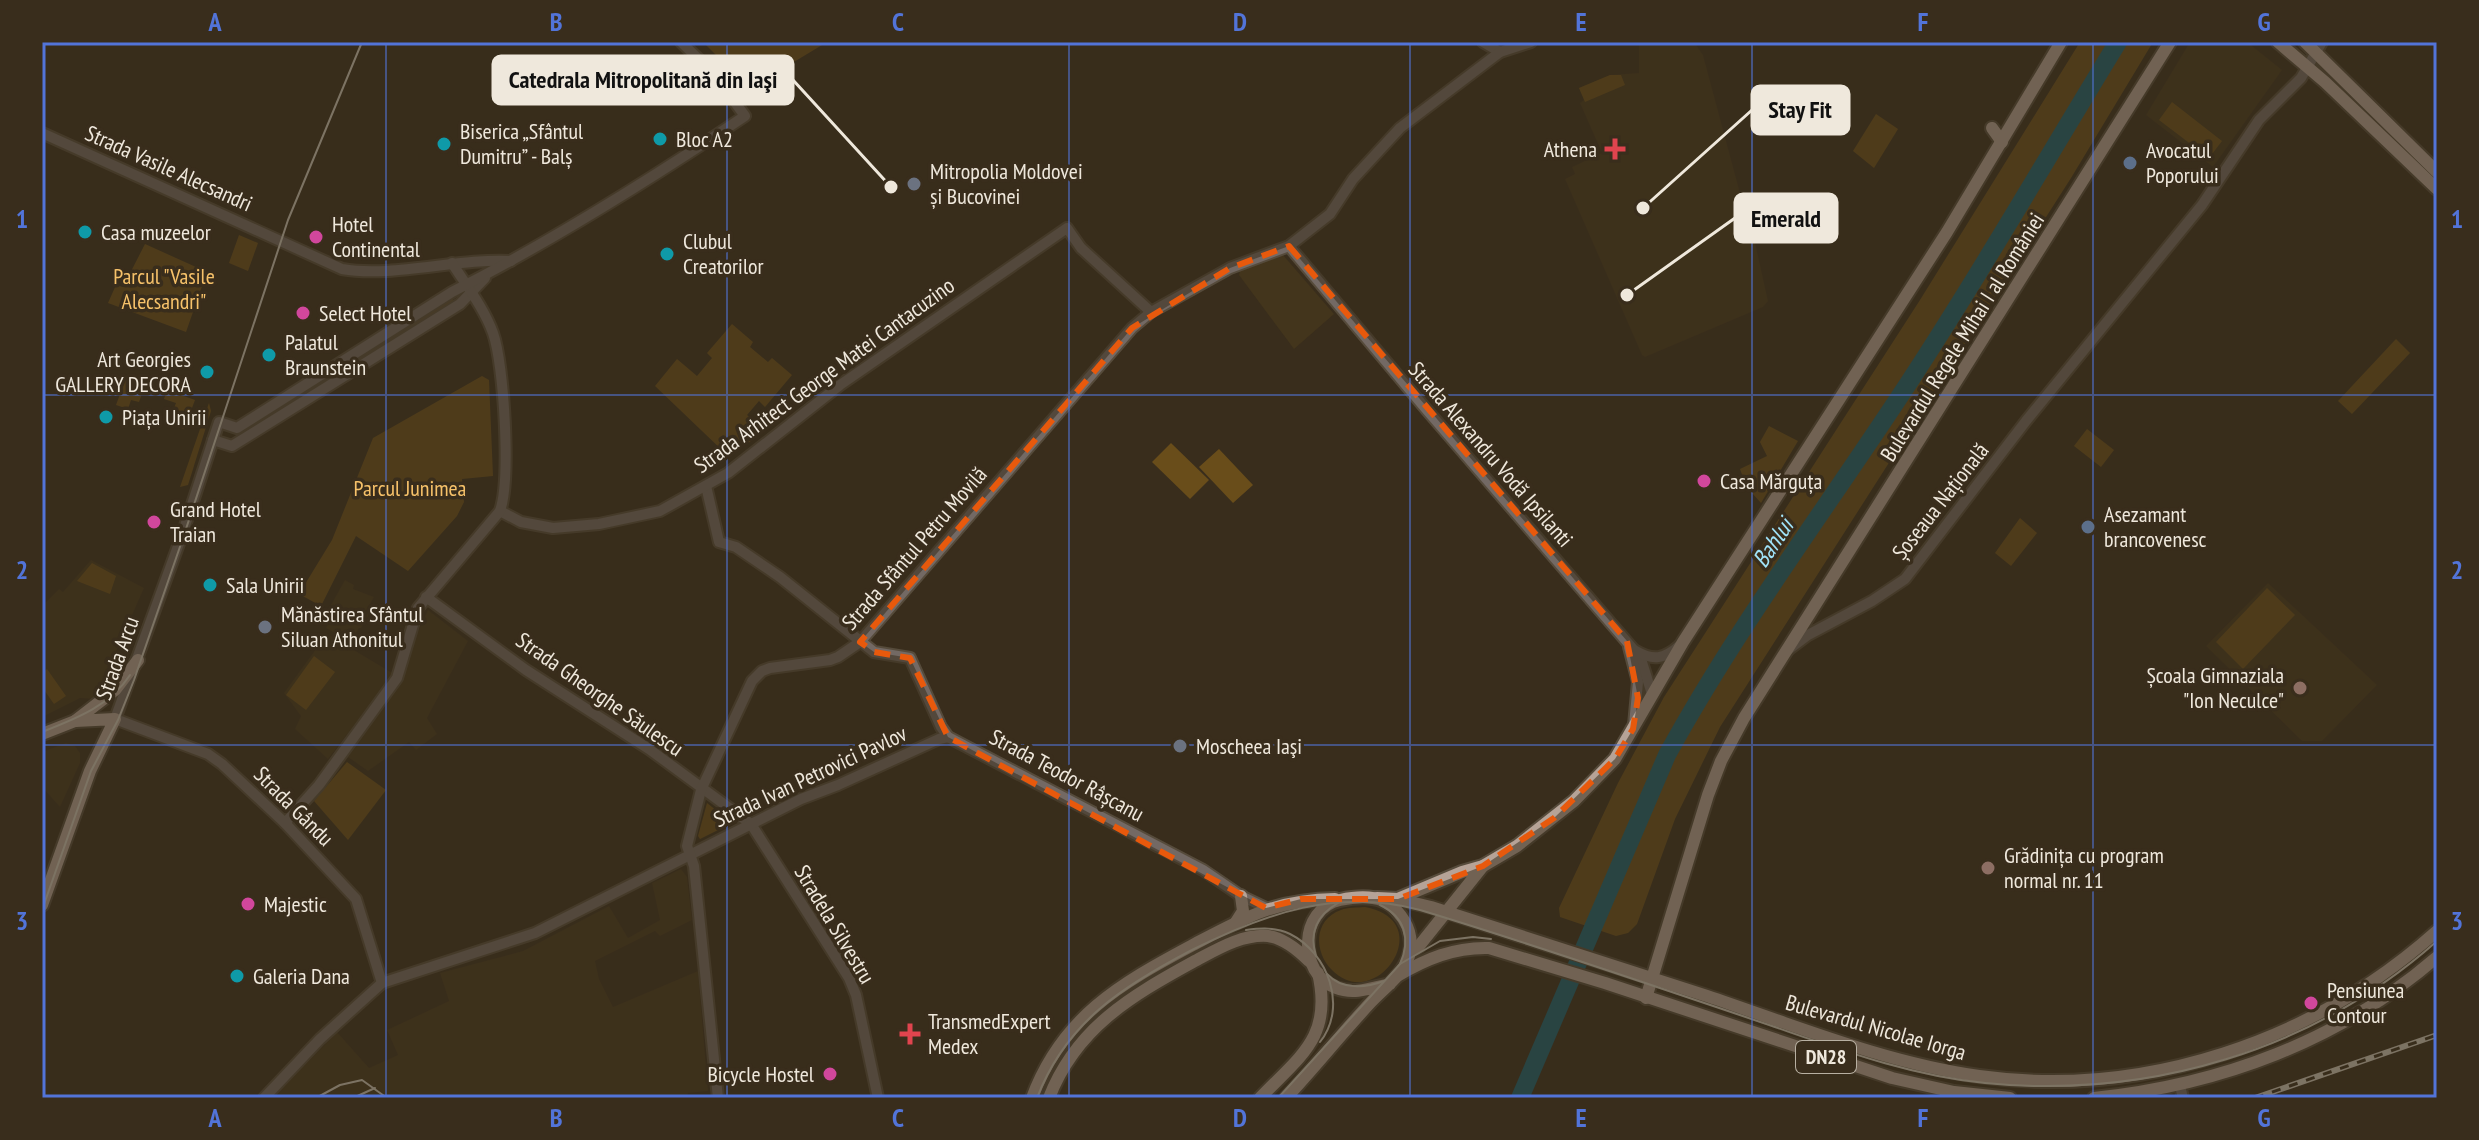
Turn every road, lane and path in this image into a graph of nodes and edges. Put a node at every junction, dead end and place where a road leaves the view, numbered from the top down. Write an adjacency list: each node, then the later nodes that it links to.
1 (681, 42): 17 (street)
2 (1483, 42): 9 (street)
3 (1531, 42): 9 (street, Strada Sfântul Petru Movilă)
4 (2061, 42): 13 (main road)
5 (2170, 42): 28 (main road, Bulevardul Regele Mihai I al României)
6 (2278, 42): 10 (main road)
7 (2305, 42): 8 (main road)
8 (2319, 48): 10 (street, Șoseaua Națională); 14 (main road)
9 (1500, 52): 16 (street, Strada Sfântul Petru Movilă)
10 (2309, 68): 15 (main road); 28 (street, Șoseaua Națională)
11 (1992, 128): 13 (main road)
12 (42, 133): 18 (street, Strada Vasile Alecsandri)
13 (2002, 142): 26 (main road)
14 (2437, 172)
15 (2437, 189)
16 (1289, 246): 20 (street, Strada Sfântul Petru Movilă); 27 (street, Strada Alexandru Vodă Ipsilanti)
17 (513, 261): 18 (street, Strada Vasile Alecsandri); 19 (street)
18 (452, 263): 19 (street)
19 (468, 290): 21 (street); 21 (street, Strada Arcu); 23 (street)
20 (1151, 312): 22 (street, Strada Arhitect George Matei Cantacuzino); 25 (street, Strada Sfântul Petru Movilă)
21 (213, 440): 29 (street, Strada Arcu)
22 (706, 486): 23 (street, Strada Arhitect George Matei Cantacuzino); 25 (street)
23 (500, 511): 24 (street)
24 (426, 597): 37 (street, Strada Gheorghe Săulescu); 38 (street)
25 (860, 642): 35 (street); 37 (street, Strada Sfântul Petru Movilă)
26 (1683, 642): 27 (street); 30 (main road)
27 (1631, 645): 30 (street, Strada Alexandru Vodă Ipsilanti); 33 (street)
28 (1785, 653): 56 (main road, Șoseaua Națională)
29 (138, 660): 31 (street, Strada Arcu); 32 (main road)
30 (1652, 694): 33 (main road)
31 (115, 719): 32 (main road); 36 (main road, Strada Arcu); 38 (street, Strada Gându)
32 (79, 720): 34 (main road); 36 (main road)
33 (1633, 729): 41 (main road)
34 (42, 734)
35 (948, 737): 39 (street, Strada Ivan Petrovici Pavlov); 43 (street, Strada Teodor Râșcanu)
36 (100, 748): 47 (main road, Strada Arcu)
37 (701, 790): 39 (street, Strada Gheorghe Săulescu); 40 (street, Strada Sfântul Petru Movilă)
38 (285, 823): 58 (street, Strada Gându)
39 (751, 824): 40 (street, Strada Ivan Petrovici Pavlov); 63 (street, Stradela Silvestru)
40 (689, 855): 58 (street); 62 (street)
41 (1483, 866): 42 (main road); 46 (main road)
42 (1463, 888): 49 (main road); 50 (main road)
43 (1241, 896): 48 (street, Strada Teodor Râșcanu); 51 (main road)
44 (1377, 898): 45 (main road, DN28); 46 (main road, DN28); 53 (main road)
45 (1342, 899): 48 (main road); 55 (main road)
46 (1398, 899): 49 (main road, DN28)
47 (42, 905)
48 (1266, 908): 51 (main road)
49 (1447, 912): 50 (main road, DN28); 53 (main road)
50 (1475, 921): 56 (main road, Bulevardul Nicolae Iorga / DN28)
51 (1234, 925): 64 (main road)
52 (2437, 931): 56 (main road, Bulevardul Nicolae Iorga / DN28)
53 (1410, 952): 57 (main road, DN28)
54 (2437, 957): 60 (main road)
55 (1314, 968): 57 (main road, DN28); 65 (main road); 66 (main road)
56 (1652, 979): 59 (main road, Șoseaua Națională)
57 (1393, 980): 59 (main road, Bulevardul Nicolae Iorga / DN28); 67 (main road, DN28)
58 (382, 983): 61 (street)
59 (1646, 998): 68 (main road, Bulevardul Nicolae Iorga / DN28)
60 (2182, 1092): 69 (main road)
61 (264, 1098)
62 (718, 1098)
63 (878, 1098)
64 (1032, 1098)
65 (1049, 1098)
66 (1260, 1098)
67 (1286, 1098)
68 (2010, 1098)
69 (2094, 1098)

